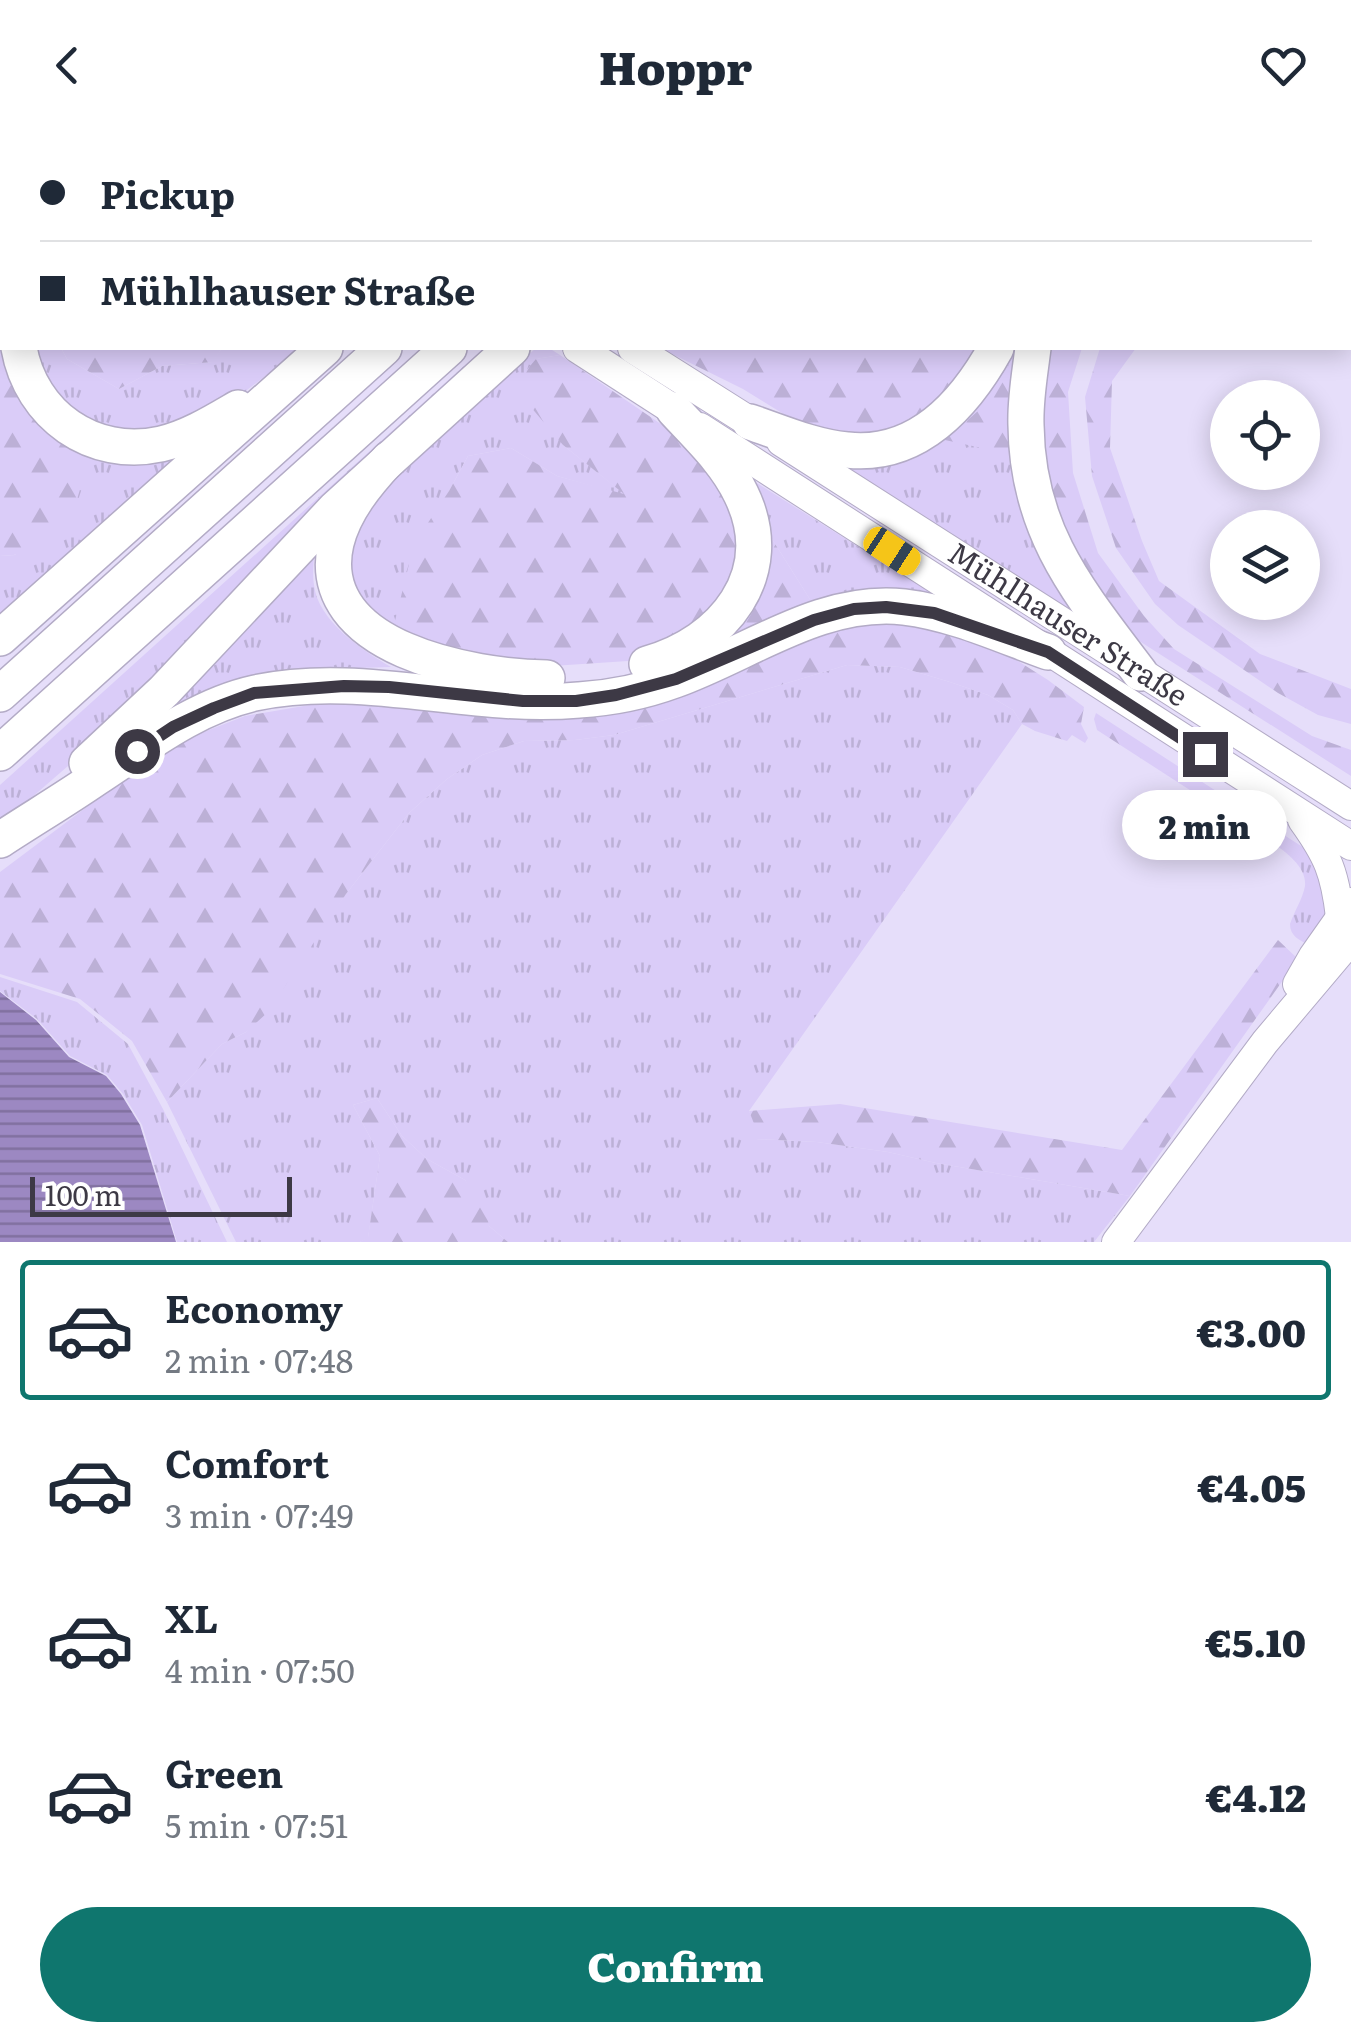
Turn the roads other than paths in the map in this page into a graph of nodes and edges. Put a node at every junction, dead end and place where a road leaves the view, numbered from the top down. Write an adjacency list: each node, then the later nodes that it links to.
1 (0, 156): 2 (highway)
2 (0, 210)
3 (20, 350): 11 (highway)
4 (382, 350): 18 (highway)
5 (447, 350): 19 (highway)
6 (510, 350): 14 (highway)
7 (582, 350): 12 (main road, Mühlhauser Straße)
8 (636, 350): 13 (main road, Mühlhauser Straße)
9 (995, 350): 13 (highway)
10 (1033, 350): 17 (highway)
11 (317, 354): 15 (highway)
12 (674, 410): 14 (highway); 16 (main road, Mühlhauser Straße)
13 (750, 422): 17 (main road, Mühlhauser Straße)
14 (389, 459): 22 (highway)
15 (0, 638)
16 (1048, 652): 21 (main road, Mühlhauser Straße); 22 (highway)
17 (1140, 673): 20 (main road, Mühlhauser Straße)
18 (0, 694)
19 (0, 753)
20 (1351, 806)
21 (1295, 810): 23 (main road, Mühlhauser Straße); 24 (main road)
22 (0, 839)
23 (1351, 846)
24 (1347, 920): 25 (main road)
25 (1116, 1242)

